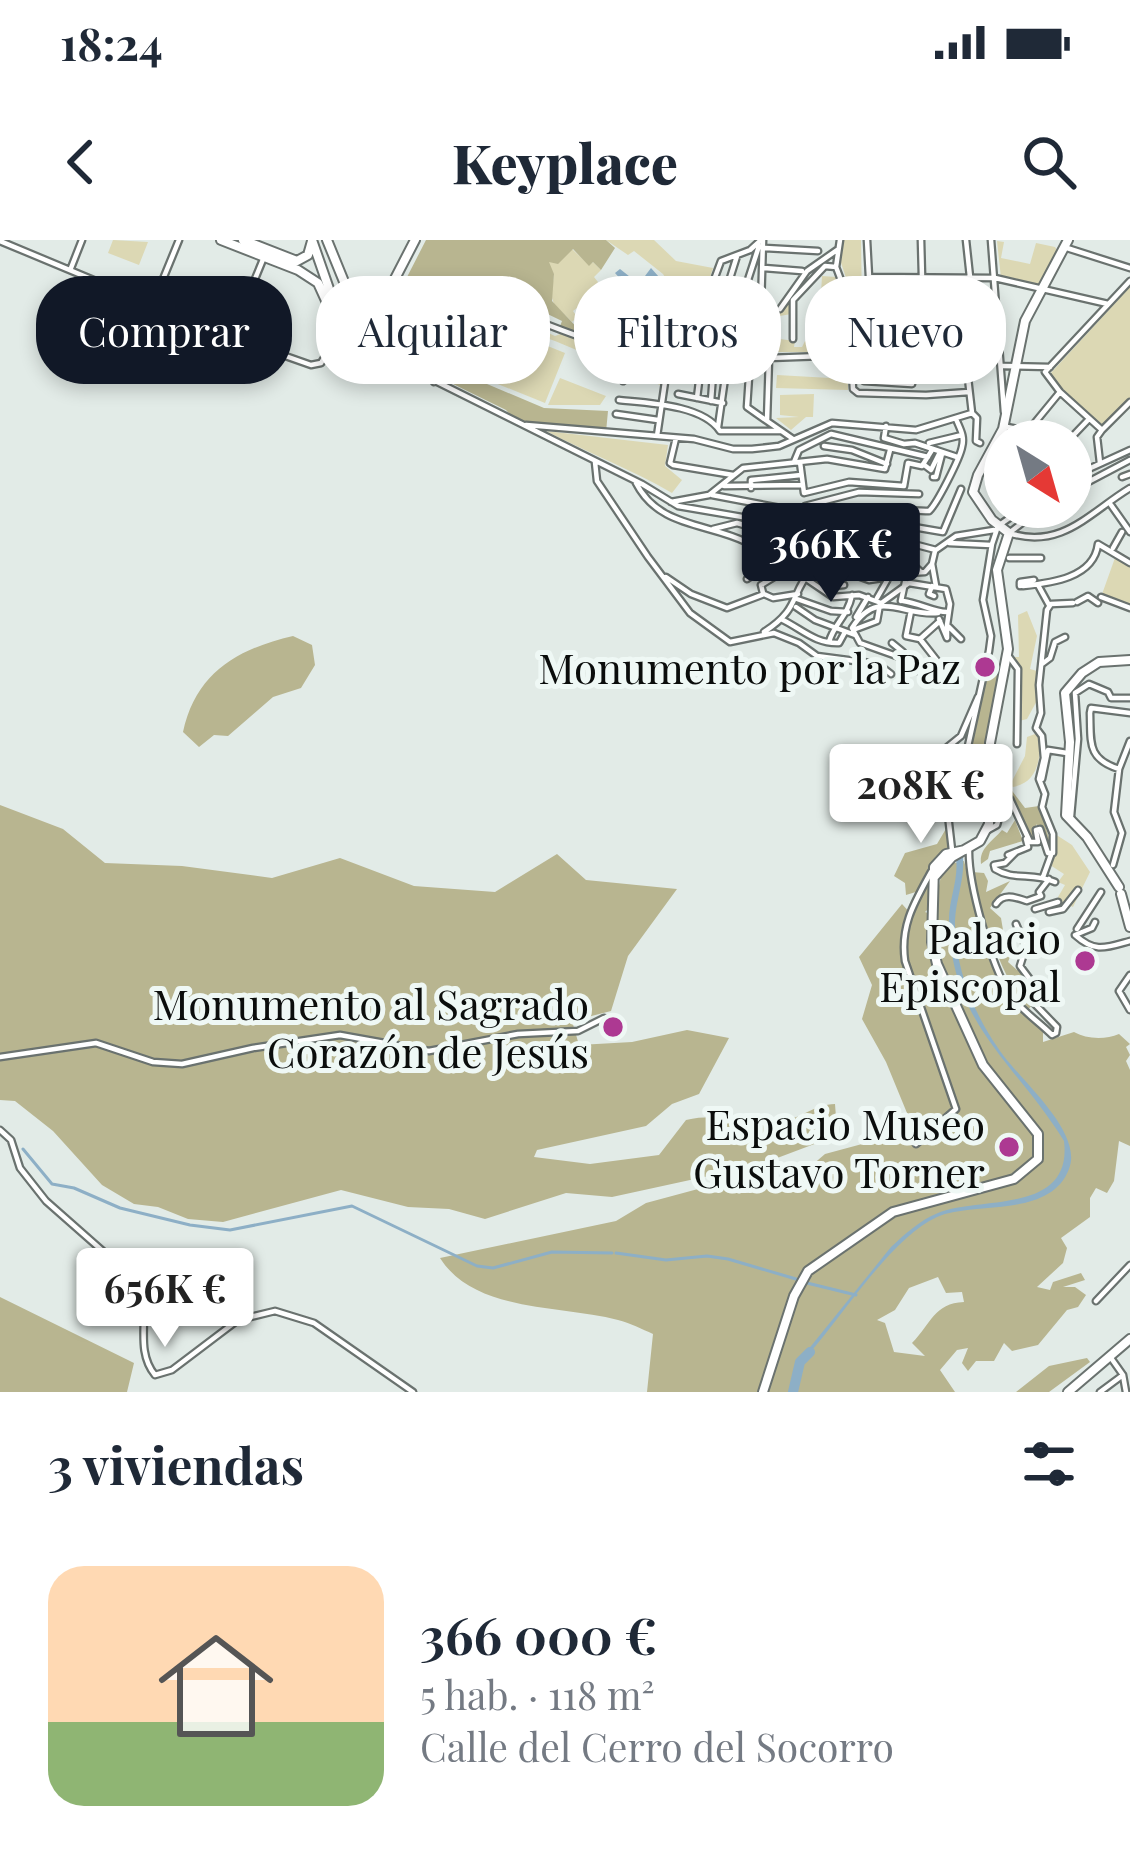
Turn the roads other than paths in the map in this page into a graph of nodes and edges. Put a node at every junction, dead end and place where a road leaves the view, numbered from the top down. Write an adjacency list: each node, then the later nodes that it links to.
1 (82, 240): 23 (street)
2 (178, 240): 26 (street)
3 (220, 240): 19 (street)
4 (243, 240): 5 (street)
5 (312, 240): 28 (street)
6 (327, 240): 29 (street)
7 (412, 240): 30 (street); 31 (street)
8 (840, 240): 16 (street)
9 (867, 240): 35 (street)
10 (921, 240): 36 (street)
11 (966, 240): 37 (street)
12 (991, 240): 38 (street)
13 (0, 241): 23 (street)
14 (762, 242): 17 (street); 18 (street); 21 (street); 66 (street)
15 (1066, 244): 22 (street); 44 (street)
16 (838, 250): 20 (street); 46 (street)
17 (818, 251)
18 (736, 256): 32 (street); 64 (street)
19 (264, 257): 27 (street); 41 (street)
20 (836, 267): 34 (street); 47 (street)
21 (764, 268): 24 (street); 33 (street)
22 (1130, 268)
23 (70, 269): 25 (street)
24 (802, 271)
25 (87, 276)
26 (164, 276)
27 (256, 276)
28 (324, 276)
29 (342, 276)
30 (392, 276)
31 (395, 276)
32 (717, 276)
33 (763, 276)
34 (839, 276)
35 (868, 276)
36 (922, 276)
37 (970, 276)
38 (995, 276)
39 (1006, 281): 42 (street)
40 (1130, 281): 45 (street)
41 (316, 282)
42 (1012, 282): 43 (street); 44 (street)
43 (1006, 285)
44 (1043, 287): 45 (street); 50 (street)
45 (1108, 304): 51 (street)
46 (781, 307)
47 (794, 339)
48 (805, 355): 76 (street)
49 (1006, 362): 50 (street)
50 (1016, 362): 51 (street); 74 (street)
51 (1050, 367): 60 (street)
52 (436, 384): 77 (street)
53 (666, 384): 67 (street)
54 (699, 384): 62 (street)
55 (749, 384): 76 (street)
56 (854, 384): 59 (street)
57 (968, 384): 59 (street)
58 (1003, 384): 73 (street)
59 (969, 392): 68 (street)
60 (1060, 392): 71 (street); 75 (street)
61 (678, 394): 62 (street)
62 (697, 398): 64 (street)
63 (619, 400): 67 (street)
64 (711, 401): 66 (street)
65 (1130, 402): 80 (street)
66 (723, 404): 79 (street)
67 (660, 405): 72 (street); 79 (street)
68 (972, 413): 70 (street); 88 (street)
69 (616, 414): 72 (street)
70 (956, 419): 78 (street); 82 (street)
71 (1089, 419): 80 (street)
72 (658, 420): 83 (street)
73 (1004, 420)
74 (1005, 420)
75 (1037, 420)
76 (766, 421): 81 (street)
77 (519, 425): 83 (street); 98 (street)
78 (886, 426): 86 (street); 87 (street)
79 (718, 427): 81 (street)
80 (1102, 430): 101 (street)
81 (780, 431): 87 (street)
82 (958, 432): 91 (street); 94 (street)
83 (657, 436): 85 (street)
84 (822, 437): 89 (street); 93 (street); 99 (street)
85 (676, 438): 90 (street); 107 (street)
86 (884, 438): 91 (street); 93 (street)
87 (793, 439): 90 (street)
88 (980, 443)
89 (824, 446): 95 (street); 102 (street)
90 (752, 449): 105 (street)
91 (935, 450): 94 (street); 97 (street); 97 (street); 109 (street)
92 (1130, 450): 101 (street)
93 (894, 451): 97 (street); 100 (street); 102 (street)
94 (957, 457): 120 (street)
95 (826, 459): 99 (street); 102 (street)
96 (1130, 460): 111 (street)
97 (926, 461): 100 (street)
98 (595, 462): 112 (street); 153 (street)
99 (797, 462): 105 (street); 108 (street)
100 (908, 463): 116 (street)
101 (1100, 463): 104 (street)
102 (887, 464)
103 (984, 464): 122 (street)
104 (1092, 467)
105 (742, 468): 107 (street)
106 (1130, 473): 110 (street)
107 (733, 475): 113 (street)
108 (801, 475): 114 (street); 116 (street)
109 (933, 477)
110 (1122, 477)
111 (1092, 479)
112 (635, 483): 120 (street); 126 (street)
113 (721, 485): 114 (street); 119 (street)
114 (751, 488): 116 (street)
115 (1130, 488): 121 (street)
116 (803, 489)
117 (961, 489): 129 (street)
118 (919, 494): 119 (street)
119 (709, 495): 120 (street)
120 (668, 502)
121 (1111, 505): 123 (street); 128 (street)
122 (984, 506)
123 (1092, 517)
124 (1006, 528): 127 (street)
125 (1069, 528): 132 (street)
126 (713, 529): 131 (street); 144 (street)
127 (1002, 530): 132 (street); 134 (street); 136 (street); 190 (street)
128 (1126, 531): 139 (street)
129 (943, 532): 130 (street); 138 (street)
130 (856, 534): 133 (street); 137 (street)
131 (782, 536): 137 (street); 144 (street)
132 (1028, 539): 142 (street)
133 (875, 542): 135 (street); 138 (street)
134 (948, 542): 136 (street); 138 (street)
135 (838, 544): 140 (street); 140 (street)
136 (992, 544): 197 (street)
137 (814, 545): 140 (street)
138 (938, 548): 146 (street)
139 (1114, 552): 145 (street); 156 (street)
140 (818, 554)
141 (1009, 557): 142 (street)
142 (1021, 557): 143 (street)
143 (1041, 558)
144 (773, 561): 147 (street); 155 (street)
145 (1130, 563)
146 (932, 564): 148 (street); 160 (street)
147 (784, 571): 149 (street); 162 (street)
148 (921, 573): 150 (street); 152 (street); 157 (street)
149 (807, 574): 151 (street); 163 (street); 165 (street)
150 (906, 574): 154 (street); 159 (street)
151 (827, 575): 152 (street); 158 (street)
152 (854, 575): 154 (street)
153 (665, 576): 162 (street); 183 (street)
154 (889, 578): 166 (street)
155 (748, 579)
156 (1036, 582): 161 (street); 168 (street)
157 (916, 584): 159 (street); 160 (street)
158 (844, 585)
159 (903, 586): 166 (street); 167 (street)
160 (934, 586): 164 (street); 172 (street)
161 (1021, 586)
162 (764, 595): 165 (street)
163 (852, 595): 166 (street); 171 (street)
164 (934, 596)
165 (797, 600): 171 (street); 176 (street); 179 (street)
166 (876, 601): 167 (street); 173 (street); 174 (street); 177 (street)
167 (899, 603): 170 (street); 175 (street)
168 (1051, 604): 169 (street); 178 (street); 194 (street)
169 (1130, 610)
170 (911, 611): 175 (street); 184 (street)
171 (848, 613): 179 (street)
172 (948, 614): 175 (street); 175 (street)
173 (863, 616): 174 (street); 177 (street)
174 (882, 616): 181 (street)
175 (940, 618): 186 (street); 187 (street)
176 (782, 619): 183 (street); 188 (street)
177 (855, 621): 181 (street)
178 (1043, 627)
179 (834, 628): 180 (street); 188 (street)
180 (844, 632): 181 (street); 188 (street)
181 (854, 632): 191 (street)
182 (896, 633): 184 (street)
183 (763, 634): 195 (street)
184 (906, 636): 187 (street)
185 (1066, 637): 194 (street)
186 (962, 638)
187 (920, 639): 193 (street)
188 (828, 643)
189 (892, 643): 191 (street)
190 (1007, 654): 201 (street); 209 (street)
191 (904, 659): 196 (street)
192 (1130, 660): 202 (street)
193 (938, 662)
194 (1042, 664): 207 (street)
195 (891, 674)
196 (922, 675)
197 (981, 694): 203 (street); 204 (street)
198 (1130, 698): 208 (street)
199 (1130, 712): 205 (street)
200 (1130, 741): 205 (street)
201 (1017, 744)
202 (1070, 753): 207 (street); 208 (street)
203 (965, 754)
204 (929, 762)
205 (1119, 770): 214 (street)
206 (958, 780): 212 (street)
207 (1040, 784): 213 (street)
208 (1071, 821): 225 (street)
209 (988, 830): 210 (street); 211 (street)
210 (1027, 838): 213 (street); 216 (street)
211 (967, 850): 212 (street); 224 (street)
212 (953, 854): 215 (street)
213 (1051, 855): 216 (street)
214 (1113, 865)
215 (934, 872): 233 (street); 241 (street)
216 (1049, 879): 219 (street)
217 (1078, 890): 220 (street)
218 (1101, 892): 226 (street)
219 (996, 904)
220 (1061, 906): 221 (street); 222 (street)
221 (1035, 909)
222 (1049, 912)
223 (1095, 922): 227 (street)
224 (1016, 924)
225 (1130, 927)
226 (1077, 928)
227 (1130, 940)
228 (1130, 975): 229 (street)
229 (1130, 1010)
230 (604, 1018): 231 (street)
231 (0, 1057)
232 (0, 1130): 240 (street)
233 (916, 1144)
234 (1130, 1265): 235 (street)
235 (1096, 1301)
236 (1130, 1340): 237 (street)
237 (1111, 1358): 238 (street); 239 (street)
238 (1123, 1375): 242 (street); 243 (street)
239 (1072, 1391)
240 (413, 1392)
241 (763, 1392)
242 (1100, 1392)
243 (1126, 1392)

